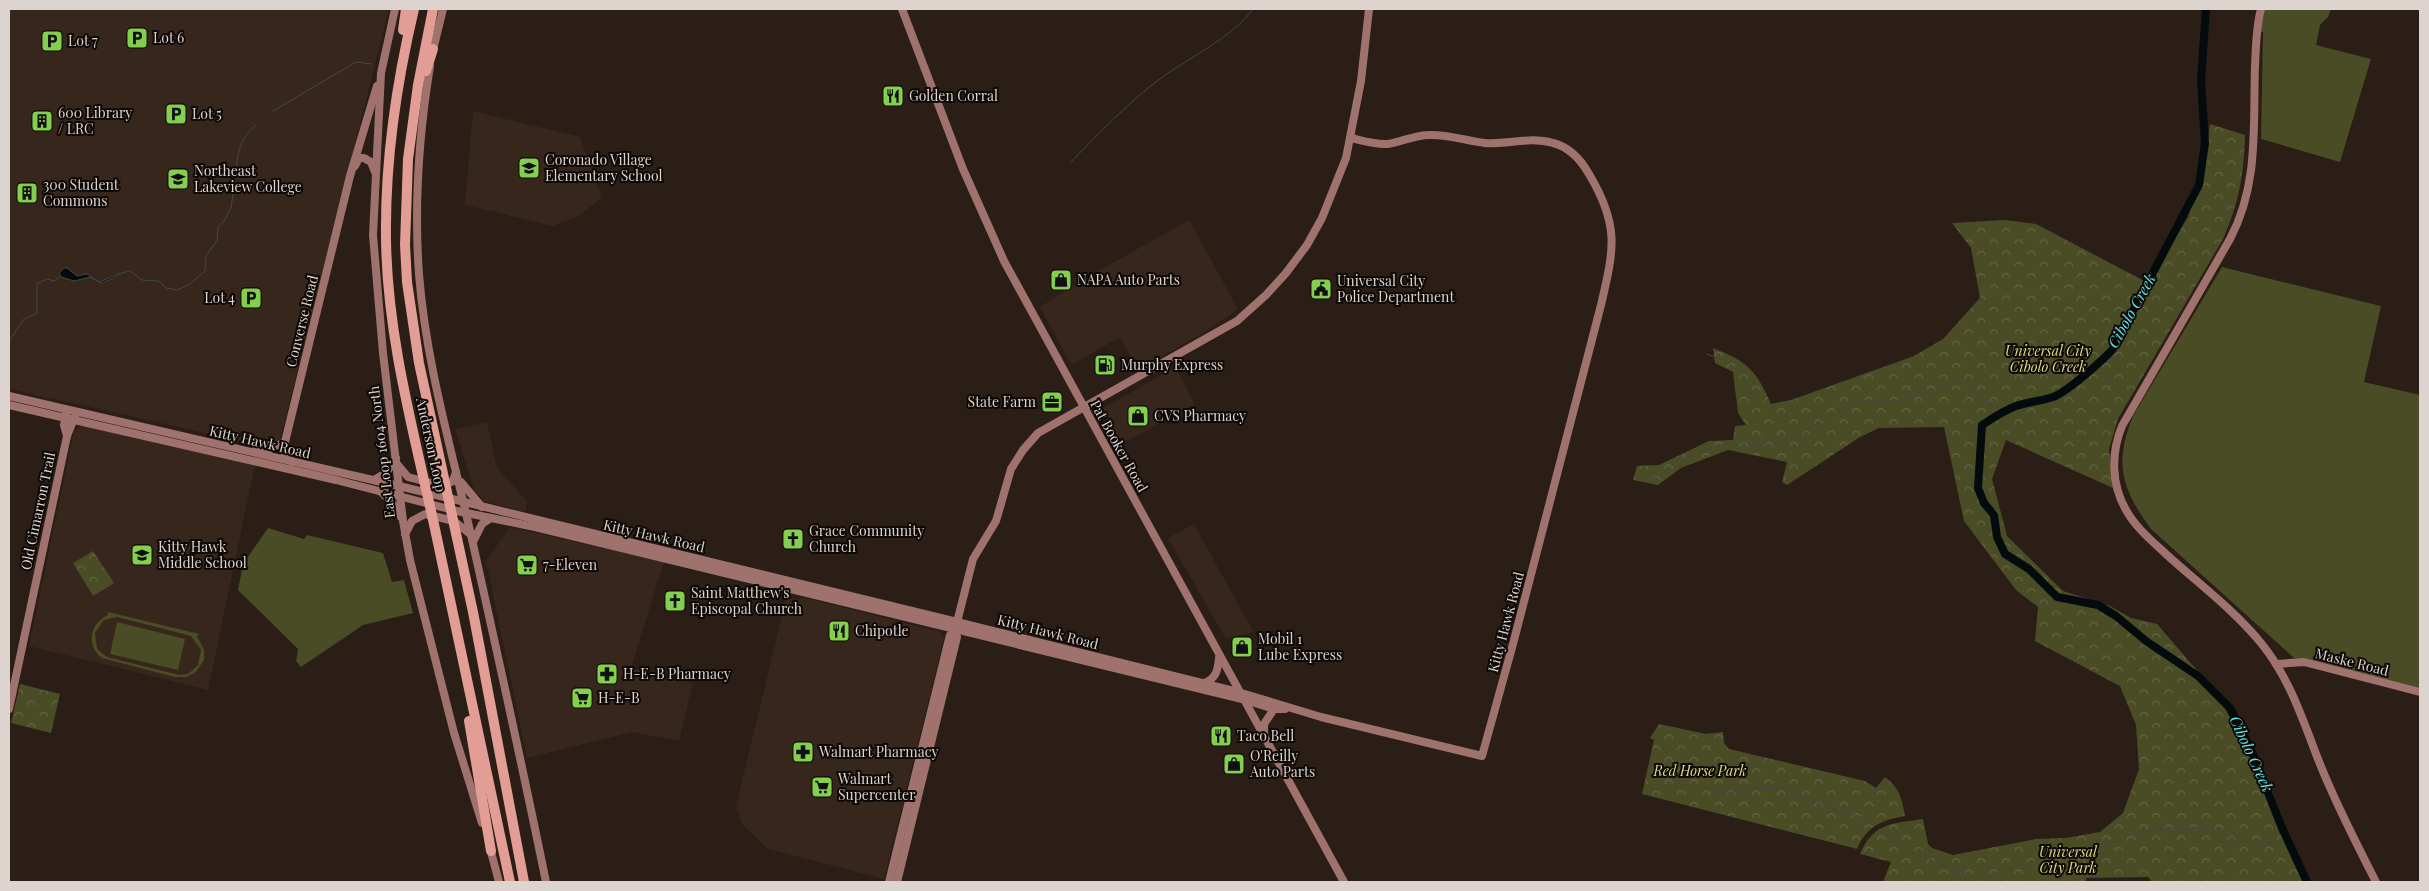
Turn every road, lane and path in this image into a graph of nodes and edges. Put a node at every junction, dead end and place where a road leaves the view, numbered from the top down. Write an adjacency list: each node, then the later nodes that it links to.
1 (395, 9): 10 (main road, East Loop 1604 North)
2 (406, 9): 11 (highway)
3 (414, 9): 11 (highway, Anderson Loop)
4 (434, 9): 15 (highway, Anderson Loop)
5 (443, 9): 9 (main road)
6 (902, 9): 18 (main road, Pat Booker Road)
7 (1369, 9): 12 (main road)
8 (2261, 9): 43 (main road)
9 (433, 49): 15 (highway); 27 (main road)
10 (381, 73): 13 (main road, East Loop 1604 North); 14 (main road, Converse Road)
11 (397, 88): 40 (highway, Anderson Loop)
12 (1350, 138): 18 (main road); 50 (main road, Kitty Hawk Road)
13 (376, 176): 14 (main road, Converse Road); 25 (main road, East Loop 1604 North)
14 (343, 206): 22 (main road, Converse Road)
15 (420, 363): 55 (highway, Anderson Loop)
16 (9, 396): 19 (main road, Kitty Hawk Road)
17 (9, 405): 19 (main road, Kitty Hawk Road)
18 (1084, 407): 41 (main road); 42 (main road, Pat Booker Road)
19 (66, 414): 20 (main road, Kitty Hawk Road); 21 (main road, Old Cimarron Trail)
20 (75, 416): 21 (main road, Old Cimarron Trail); 23 (main road, Kitty Hawk Road); 31 (main road, Kitty Hawk Road)
21 (67, 436): 48 (main road, Old Cimarron Trail)
22 (285, 442): 23 (main road); 24 (main road, Converse Road); 26 (main road)
23 (245, 451): 24 (main road, Kitty Hawk Road)
24 (280, 459): 26 (main road, Kitty Hawk Road)
25 (396, 460): 27 (main road); 29 (main road); 30 (main road, East Loop 1604 North)
26 (292, 462): 29 (main road, Kitty Hawk Road)
27 (456, 469): 28 (main road)
28 (458, 478): 33 (main road); 34 (main road)
29 (374, 480): 30 (main road, Kitty Hawk Road)
30 (399, 486): 32 (main road, East Loop 1604 North); 33 (main road, Kitty Hawk Road)
31 (378, 491): 32 (main road, Kitty Hawk Road); 37 (main road)
32 (400, 497): 35 (main road, Kitty Hawk Road); 37 (main road, East Loop 1604 North)
33 (463, 502): 34 (main road, Kitty Hawk Road); 35 (main road)
34 (482, 507): 41 (main road, Kitty Hawk Road)
35 (466, 513): 36 (main road, Kitty Hawk Road); 39 (main road)
36 (491, 518): 39 (main road); 41 (main road, Kitty Hawk Road)
37 (403, 521): 38 (main road, East Loop 1604 North)
38 (405, 534): 39 (main road); 52 (main road, East Loop 1604 North)
39 (472, 539): 56 (main road)
40 (443, 570): 52 (highway); 54 (highway, Anderson Loop)
41 (956, 626): 44 (main road, Kitty Hawk Road); 57 (main road); 58 (main road)
42 (1219, 656): 45 (main road); 47 (main road, Pat Booker Road)
43 (2276, 664): 46 (main road, Maske Road); 60 (main road)
44 (1154, 675): 45 (main road, Kitty Hawk Road); 47 (main road, Kitty Hawk Road)
45 (1204, 684): 47 (main road, Kitty Hawk Road)
46 (2420, 692)
47 (1240, 696): 49 (main road, Kitty Hawk Road); 50 (main road, Kitty Hawk Road); 51 (main road, Pat Booker Road)
48 (9, 709)
49 (1274, 709): 50 (main road, Kitty Hawk Road); 51 (main road)
50 (1292, 710)
51 (1264, 738): 59 (main road, Pat Booker Road)
52 (491, 851): 53 (main road, East Loop 1604 North)
53 (499, 882)
54 (510, 882)
55 (524, 882)
56 (546, 882)
57 (889, 882)
58 (897, 882)
59 (1344, 882)
60 (2376, 882)

